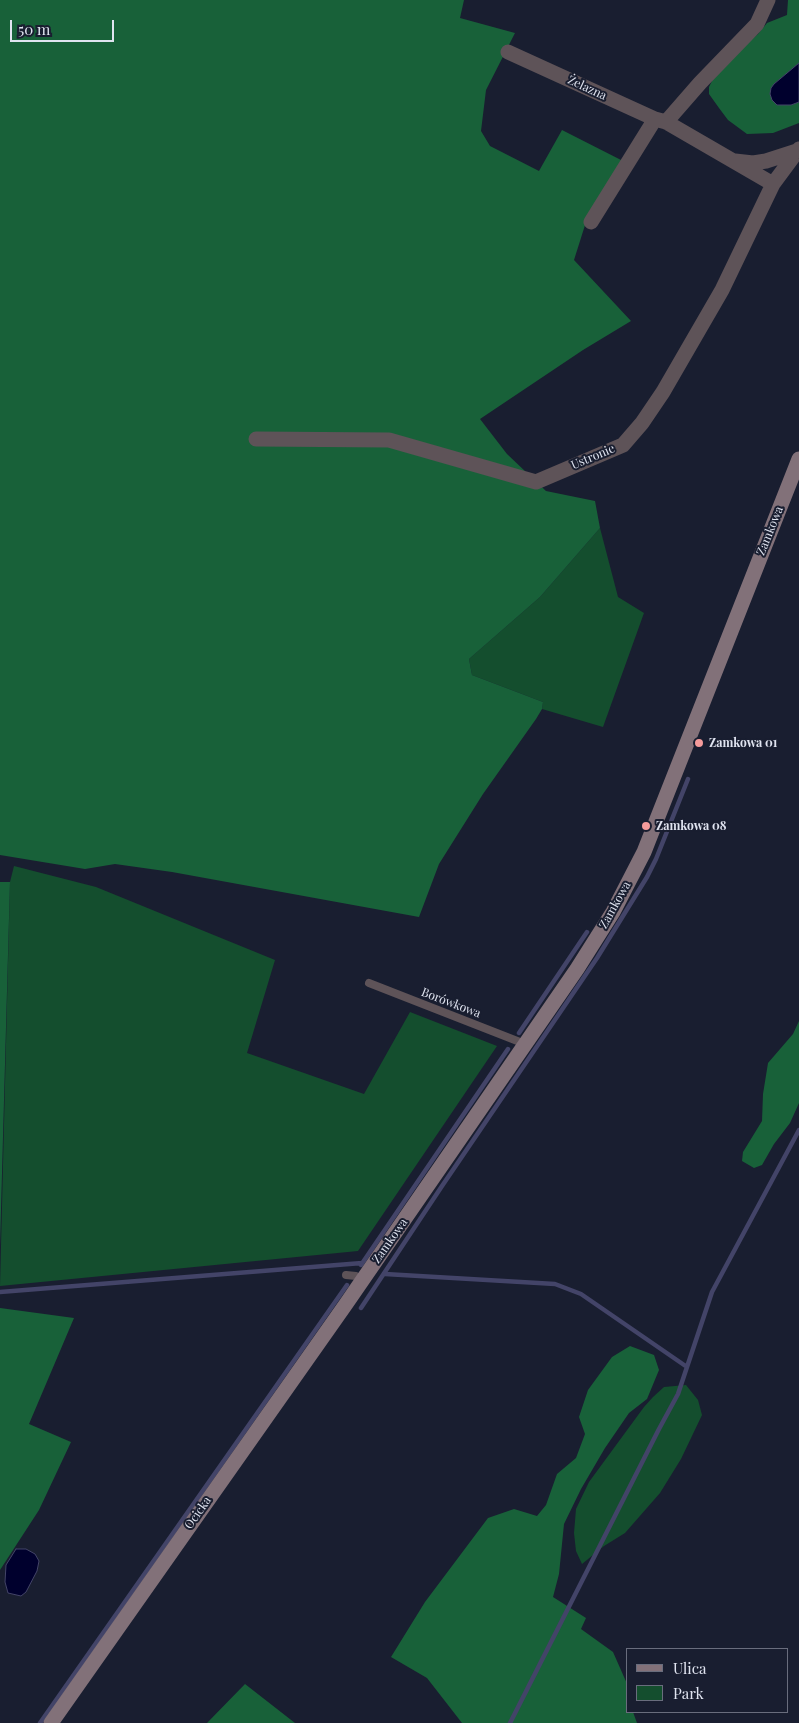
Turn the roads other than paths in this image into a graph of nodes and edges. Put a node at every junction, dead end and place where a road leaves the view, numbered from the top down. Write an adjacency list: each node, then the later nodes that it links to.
1 (768, 0): 3 (street)
2 (508, 52): 3 (street, Żelazna)
3 (660, 120): 5 (street, Żelazna); 7 (street)
4 (798, 150): 5 (street); 6 (street, Ustronie)
5 (734, 161): 6 (street, Żelazna)
6 (773, 184): 8 (street, Ustronie)
7 (591, 222)
8 (256, 439)
9 (799, 459): 11 (street, Zamkowa)
10 (369, 983): 11 (lane, Borówkowa)
11 (525, 1044): 13 (street, Zamkowa)
12 (346, 1275): 13 (lane)
13 (362, 1280): 14 (street, Zamkowa)
14 (346, 1304): 15 (street, Ocicka)
15 (51, 1723)

